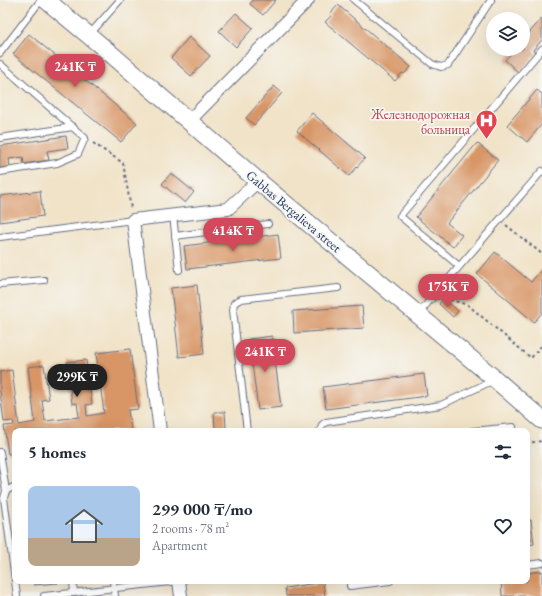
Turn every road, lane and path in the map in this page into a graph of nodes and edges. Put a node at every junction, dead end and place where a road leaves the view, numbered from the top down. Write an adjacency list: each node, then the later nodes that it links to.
1 (41, 0): 9 (lane)
2 (46, 0): 7 (main road, Gabbas Bergalieva street)
3 (120, 0): 7 (lane)
4 (308, 0): 11 (street)
5 (354, 0): 6 (lane)
6 (491, 0)
7 (89, 35): 11 (main road, Gabbas Bergalieva street)
8 (542, 49): 25 (lane)
9 (0, 53)
10 (0, 64): 12 (lane)
11 (189, 121): 17 (main road, Gabbas Bergalieva street)
12 (73, 127): 13 (lane); 14 (lane)
13 (0, 138)
14 (85, 138): 16 (lane); 19 (path)
15 (542, 171): 20 (lane)
16 (0, 172)
17 (258, 181): 18 (street); 31 (main road, Gabbas Bergalieva street)
18 (173, 216): 19 (street); 22 (lane)
19 (133, 220): 23 (lane); 36 (street)
20 (500, 220): 24 (path); 25 (lane)
21 (268, 224): 22 (lane)
22 (176, 236): 26 (lane)
23 (0, 237)
24 (542, 254)
25 (459, 266): 30 (lane)
26 (179, 270)
27 (44, 280): 28 (lane)
28 (0, 284)
29 (338, 288): 37 (lane)
30 (434, 295): 31 (lane); 32 (path)
31 (418, 314): 33 (main road, Gabbas Bergalieva street)
32 (542, 345)
33 (495, 379): 34 (main road, Gabbas Bergalieva street); 38 (lane)
34 (542, 420)
35 (513, 427): 39 (lane)
36 (160, 428)
37 (247, 428)
38 (321, 428)
39 (503, 428)
40 (542, 441): 41 (path)
41 (530, 443)
42 (0, 452): 44 (lane)
43 (12, 488): 44 (lane)
44 (6, 491): 45 (lane)
45 (12, 558)
46 (542, 563): 47 (lane)
47 (530, 565)
48 (16, 584): 57 (lane)
49 (73, 584): 56 (lane)
50 (113, 584): 55 (lane)
51 (151, 584): 55 (lane)
52 (179, 584): 60 (street)
53 (366, 584): 54 (lane)
54 (350, 586)
55 (114, 588): 56 (lane); 59 (lane)
56 (74, 593): 58 (lane)
57 (17, 596)
58 (44, 596)
59 (115, 596)
60 (180, 596)

